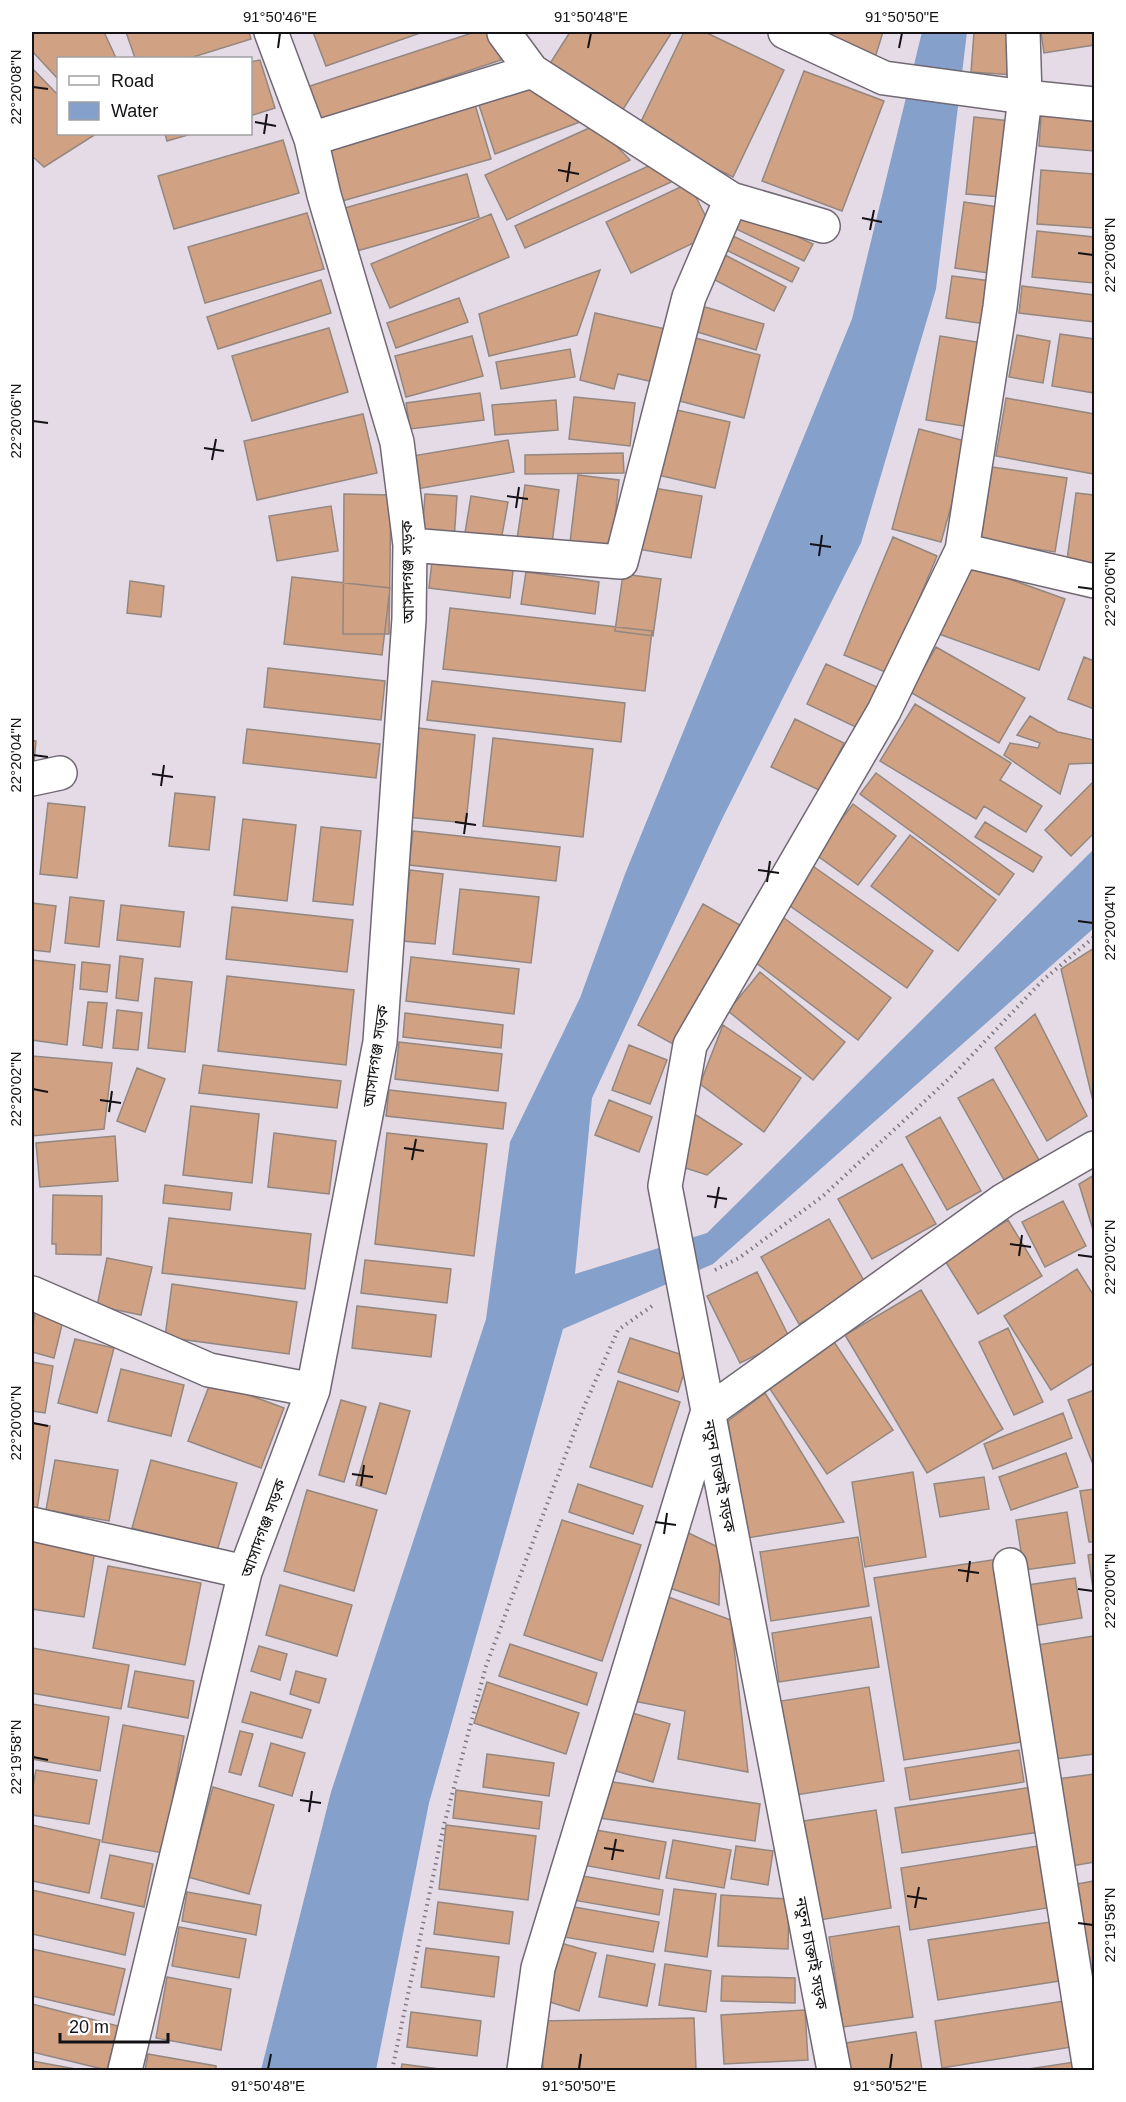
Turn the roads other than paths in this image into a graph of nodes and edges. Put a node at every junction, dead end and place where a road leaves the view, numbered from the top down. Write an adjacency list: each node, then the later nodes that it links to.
1 (272, 32): 8 (street, আসাদগঞ্জ সড়ক)
2 (506, 32): 5 (street)
3 (785, 32): 6 (street)
4 (1023, 32): 6 (street)
5 (532, 71): 8 (street); 9 (street)
6 (1011, 95): 7 (street); 12 (street)
7 (1095, 104)
8 (311, 139): 11 (street, আসাদগঞ্জ সড়ক)
9 (731, 199): 10 (street); 11 (street)
10 (823, 226)
11 (410, 544): 16 (street, আসাদগঞ্জ সড়ক)
12 (962, 550): 13 (street); 17 (street)
13 (1095, 581)
14 (1095, 1148): 17 (street)
15 (32, 1293): 16 (street)
16 (313, 1390): 20 (street, আসাদগঞ্জ সড়ক)
17 (708, 1412): 22 (street, নতুন চাক্তাই সড়ক); 23 (street, নতুন চাক্তাই সড়ক)
18 (32, 1524): 20 (street)
19 (1010, 1565): 24 (street)
20 (245, 1572): 21 (street, আসাদগঞ্জ সড়ক)
21 (125, 2070)
22 (524, 2070)
23 (834, 2070)
24 (1090, 2070)

